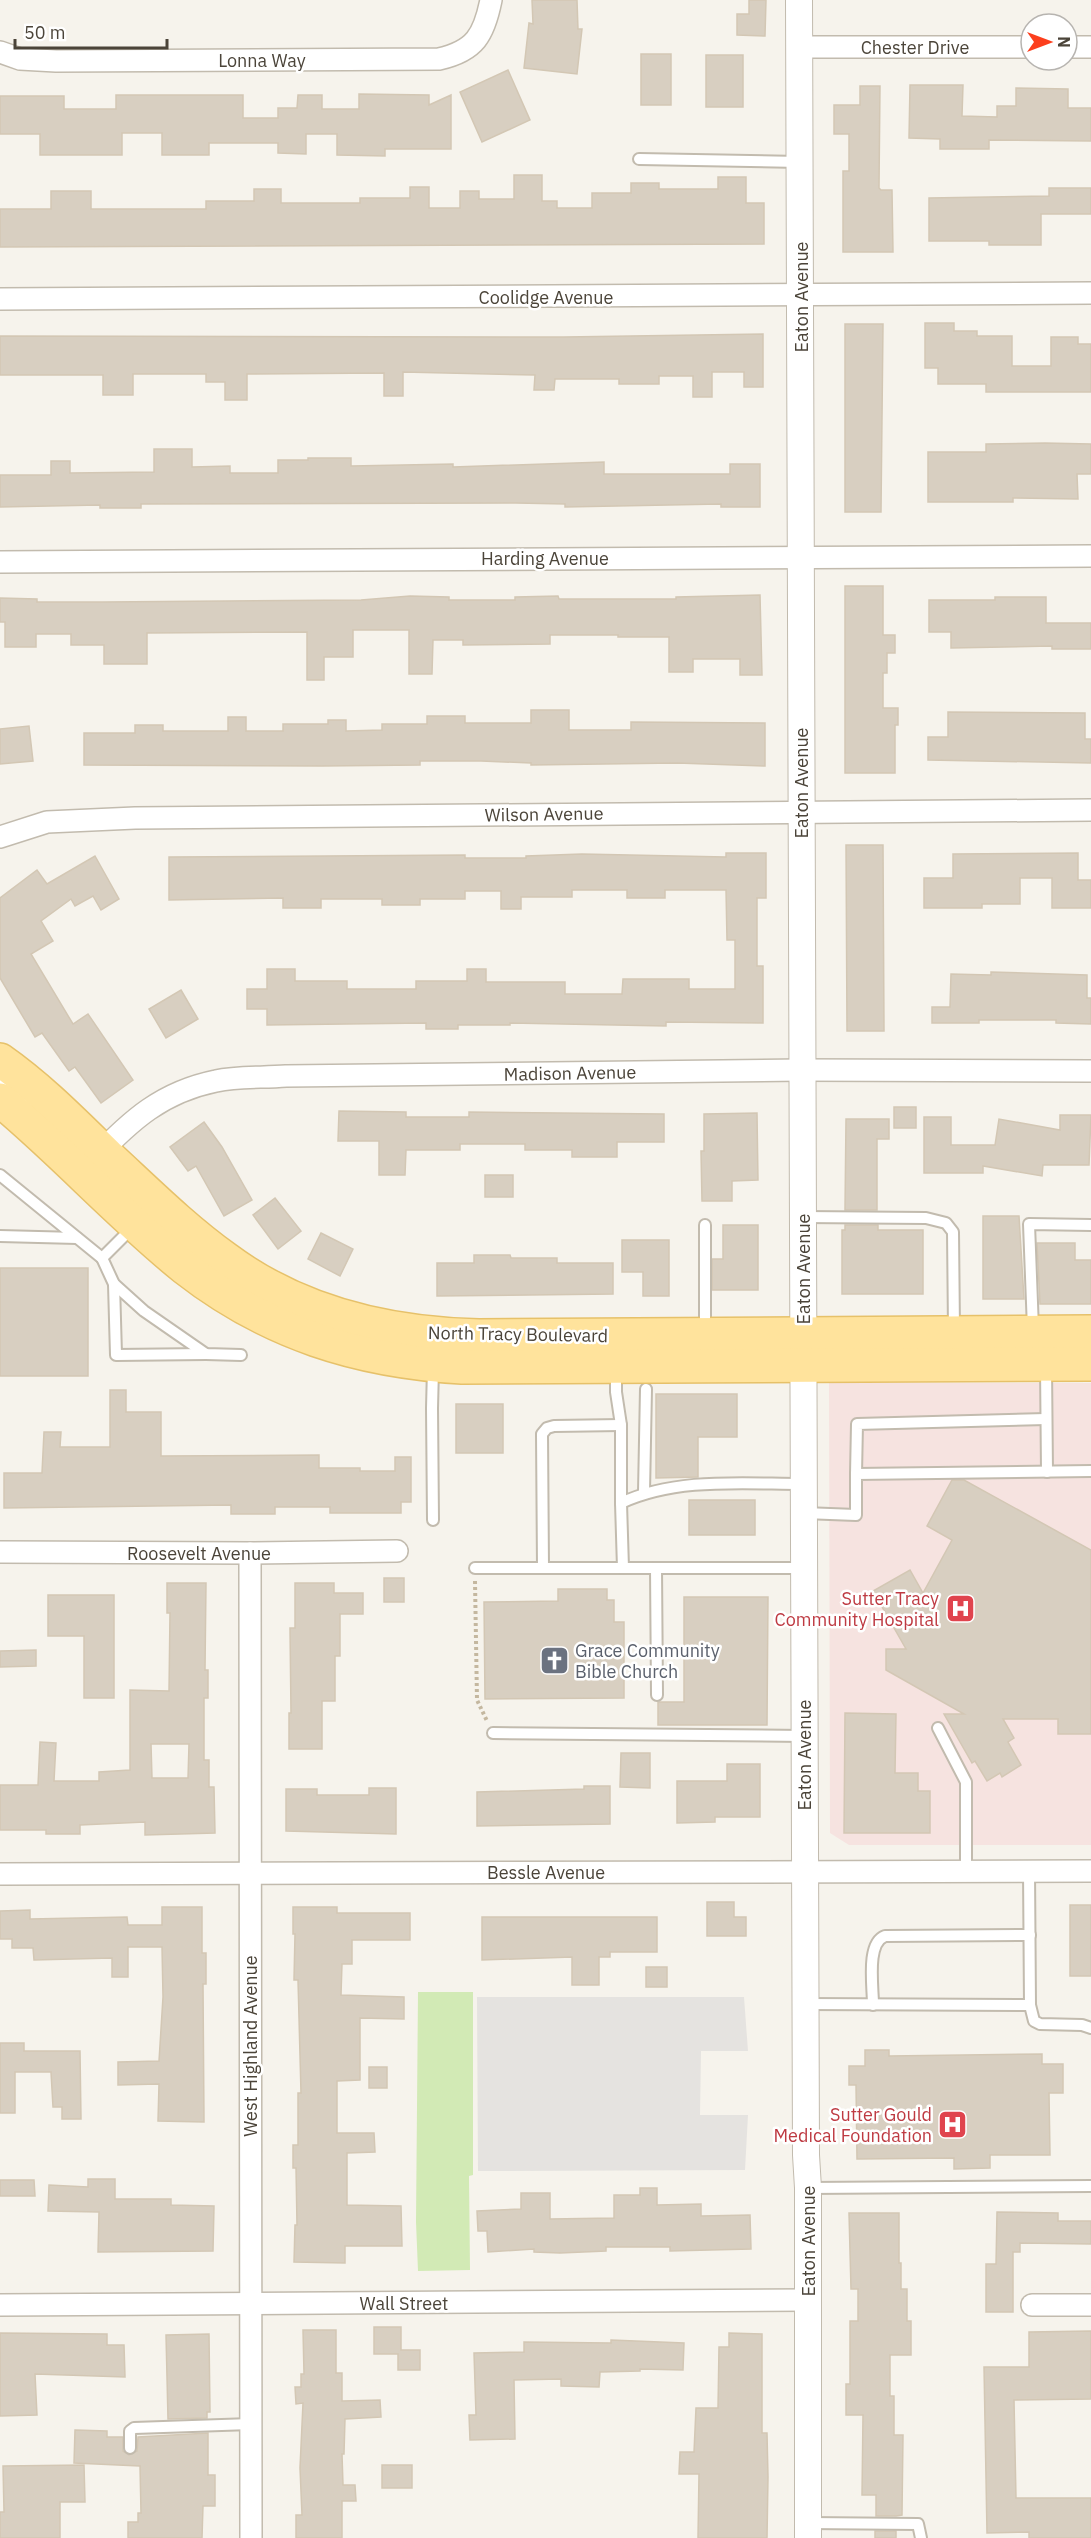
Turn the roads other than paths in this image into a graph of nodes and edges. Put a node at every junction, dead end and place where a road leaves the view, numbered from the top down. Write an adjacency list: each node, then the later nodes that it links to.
1 (491, 0): 5 (street, Lonna Way)
2 (799, 0): 3 (street, Eaton Avenue)
3 (799, 47): 4 (street, Chester Drive); 7 (street, Eaton Avenue)
4 (1019, 47)
5 (0, 52)
6 (639, 159): 7 (lane)
7 (800, 162): 9 (street, Eaton Avenue)
8 (1091, 293): 9 (street, Coolidge Avenue)
9 (801, 296): 10 (street, Coolidge Avenue); 12 (street, Eaton Avenue)
10 (0, 299)
11 (1091, 556): 12 (street, Harding Avenue)
12 (801, 557): 13 (street, Harding Avenue); 15 (street, Eaton Avenue)
13 (0, 562)
14 (1091, 810): 15 (street, Wilson Avenue)
15 (801, 811): 16 (street, Wilson Avenue); 18 (street, Eaton Avenue)
16 (0, 837)
17 (0, 1060): 21 (main road, North Tracy Boulevard)
18 (801, 1070): 19 (street, Madison Avenue); 23 (street, Madison Avenue); 25 (street, Eaton Avenue)
19 (1091, 1071)
20 (0, 1081): 21 (street)
21 (48, 1099): 23 (main road, North Tracy Boulevard)
22 (0, 1100): 23 (main road, North Tracy Boulevard)
23 (92, 1162): 26 (main road, North Tracy Boulevard); 37 (main road, North Tracy Boulevard)
24 (0, 1175): 30 (lane)
25 (803, 1217): 35 (lane); 38 (street, Eaton Avenue)
26 (135, 1224): 31 (lane); 37 (main road, North Tracy Boulevard)
27 (705, 1225): 36 (lane)
28 (1091, 1225): 34 (lane)
29 (0, 1236): 30 (lane)
30 (77, 1238): 31 (lane)
31 (102, 1258): 32 (lane)
32 (114, 1284): 39 (lane); 39 (lane)
33 (1091, 1332): 34 (main road, North Tracy Boulevard)
34 (1034, 1333): 35 (main road, North Tracy Boulevard)
35 (954, 1334): 38 (main road, North Tracy Boulevard)
36 (705, 1335): 37 (main road, North Tracy Boulevard); 38 (main road, North Tracy Boulevard)
37 (435, 1350): 43 (main road, North Tracy Boulevard); 54 (lane)
38 (803, 1350): 41 (main road, North Tracy Boulevard); 43 (main road, North Tracy Boulevard); 50 (street, Eaton Avenue)
39 (206, 1354): 40 (lane)
40 (241, 1355)
41 (1046, 1364): 42 (main road, North Tracy Boulevard); 45 (lane)
42 (1091, 1364)
43 (616, 1367): 46 (lane)
44 (646, 1389): 51 (lane)
45 (1046, 1419): 48 (lane); 49 (lane)
46 (621, 1425): 52 (lane); 58 (lane)
47 (1091, 1471): 48 (lane)
48 (1047, 1472): 49 (lane)
49 (856, 1474): 53 (lane)
50 (804, 1484): 51 (lane); 53 (street, Eaton Avenue)
51 (644, 1492): 52 (lane)
52 (621, 1503): 60 (lane)
53 (804, 1513): 62 (street, Eaton Avenue)
54 (433, 1520)
55 (397, 1551): 57 (street, Roosevelt Avenue)
56 (0, 1552): 57 (street, Roosevelt Avenue)
57 (250, 1554): 71 (street, West Highland Avenue)
58 (543, 1567): 59 (lane); 60 (lane)
59 (475, 1568)
60 (623, 1568): 61 (lane)
61 (656, 1568): 62 (lane); 63 (lane)
62 (803, 1568): 66 (street, Eaton Avenue)
63 (657, 1695)
64 (938, 1728): 70 (lane)
65 (493, 1733): 66 (lane)
66 (804, 1736): 69 (street, Eaton Avenue)
67 (1029, 1870): 68 (street, Bessle Avenue); 70 (street, Bessle Avenue); 73 (lane)
68 (1091, 1870)
69 (804, 1871): 70 (street, Bessle Avenue); 71 (street, Bessle Avenue); 74 (street, Eaton Avenue)
70 (966, 1871)
71 (250, 1873): 72 (street, Bessle Avenue); 81 (street, West Highland Avenue)
72 (0, 1874)
73 (1030, 1935): 75 (lane); 76 (lane)
74 (805, 2004): 75 (lane); 79 (street, Eaton Avenue)
75 (873, 2005): 76 (lane)
76 (1030, 2005): 77 (lane)
77 (1091, 2028)
78 (1091, 2186): 79 (lane)
79 (808, 2188): 80 (street, Eaton Avenue)
80 (808, 2300): 81 (street, Wall Street); 87 (street, Eaton Avenue)
81 (251, 2304): 82 (street, Wall Street); 85 (street, West Highland Avenue)
82 (0, 2305)
83 (1032, 2305): 84 (street)
84 (1091, 2305)
85 (251, 2424): 86 (lane); 88 (street, West Highland Avenue)
86 (130, 2448)
87 (808, 2530): 89 (lane)
88 (251, 2538)
89 (921, 2538)

